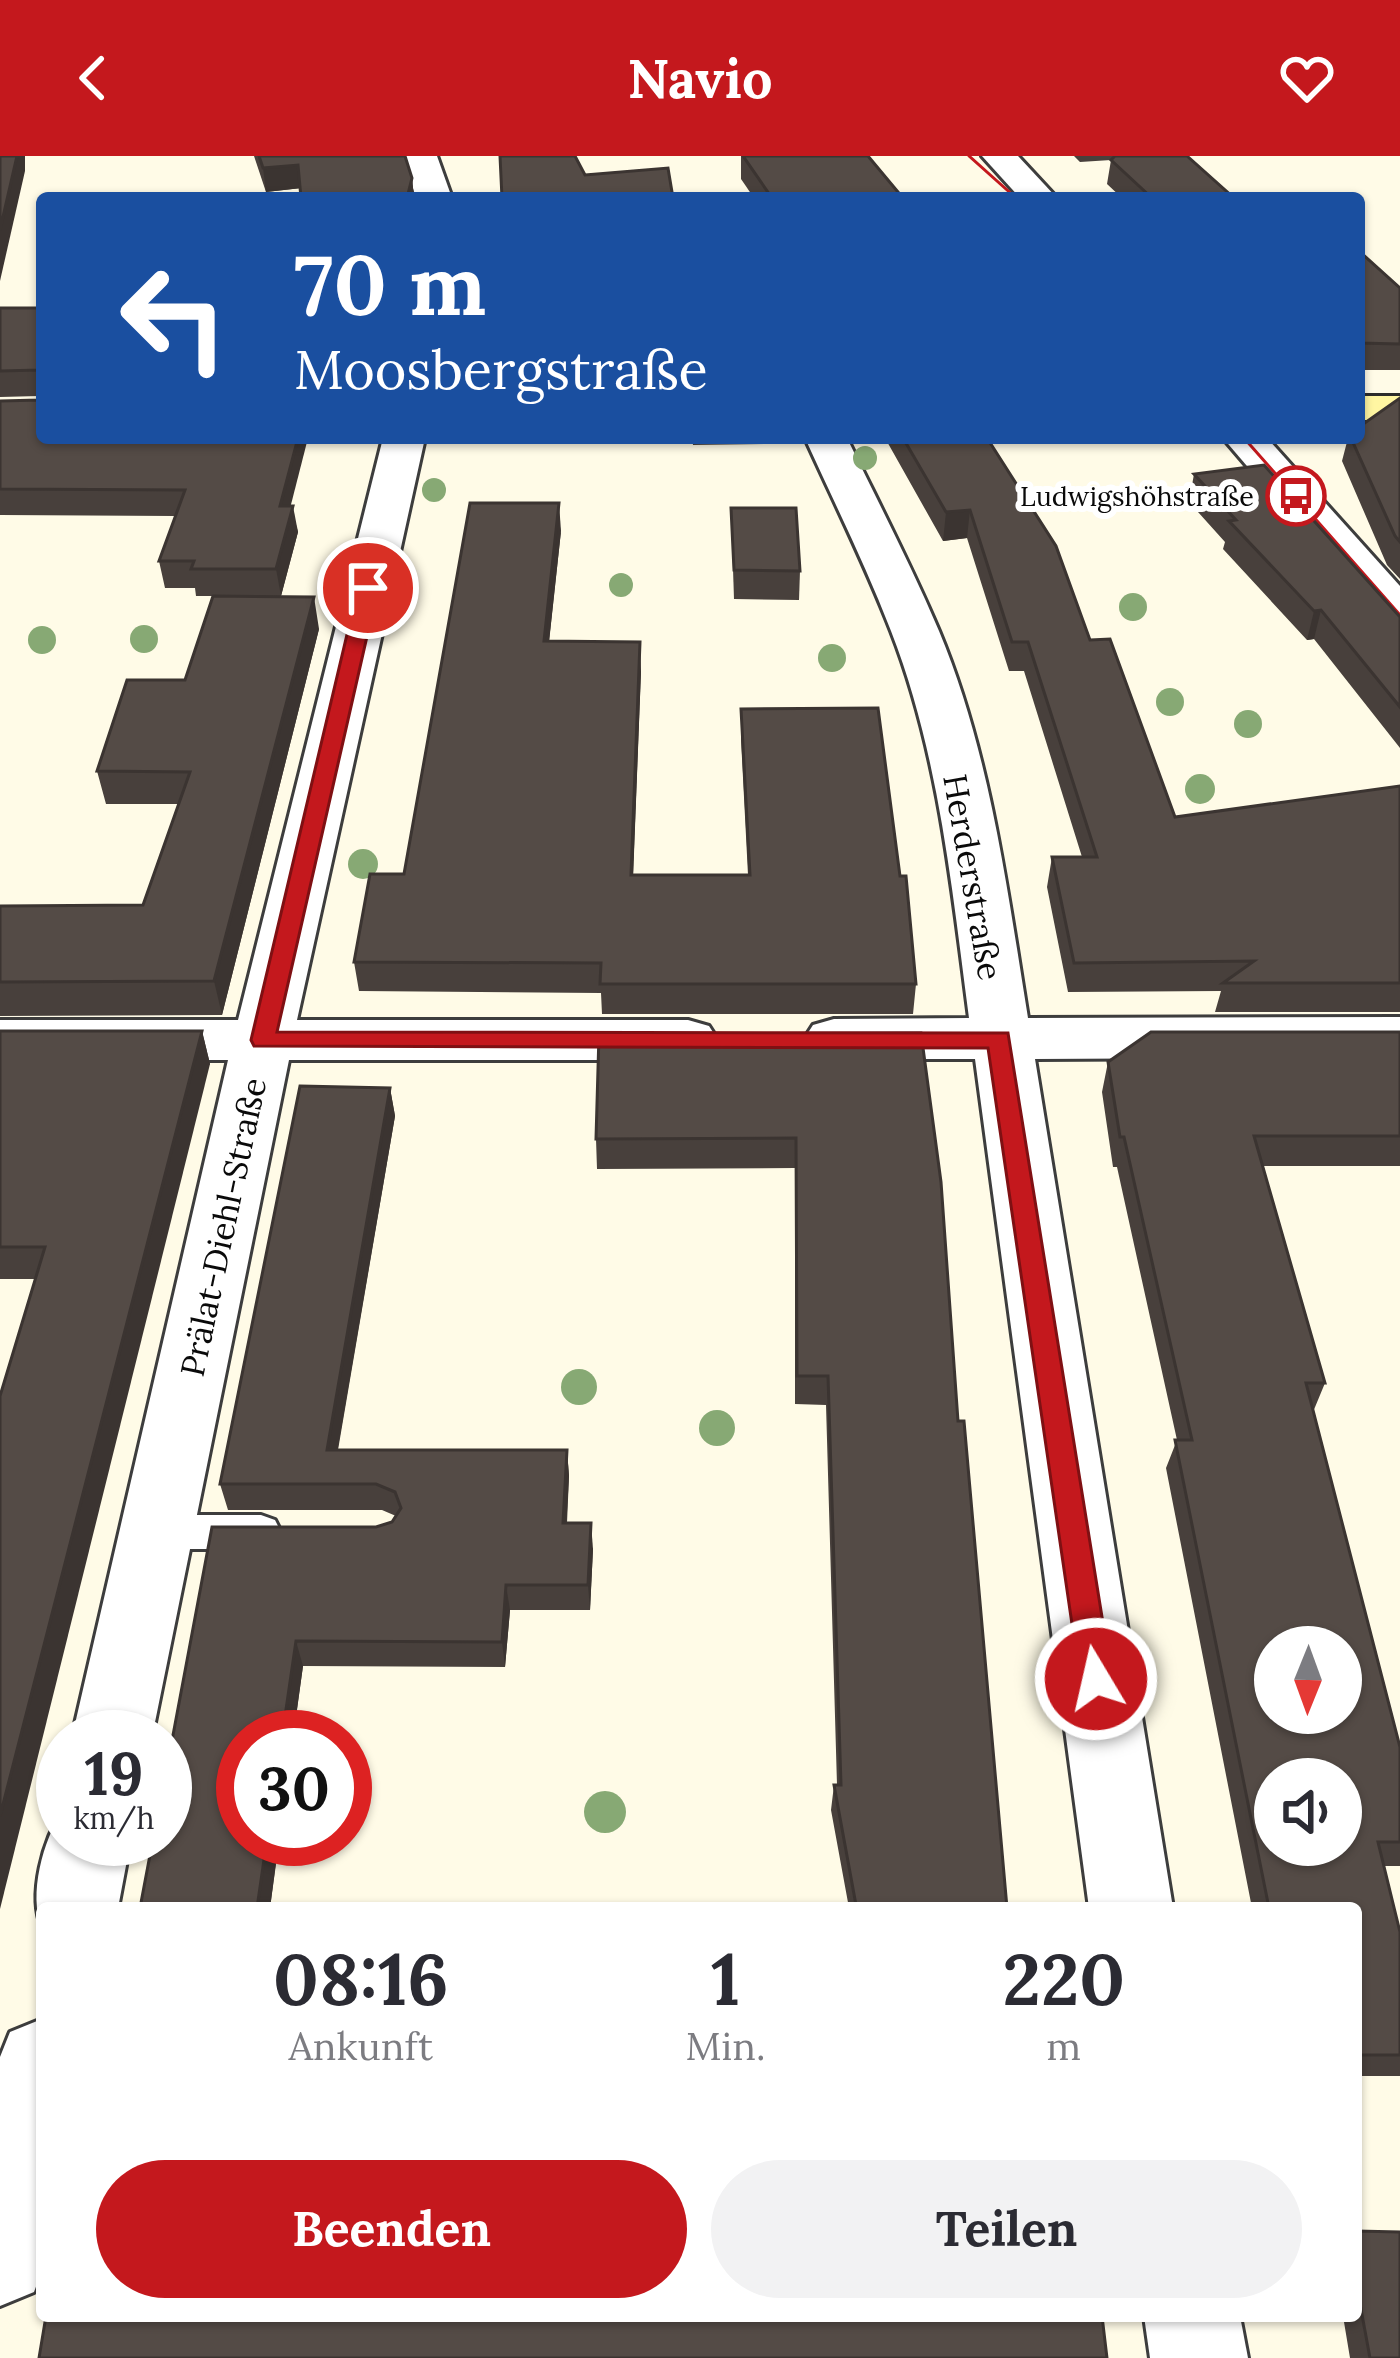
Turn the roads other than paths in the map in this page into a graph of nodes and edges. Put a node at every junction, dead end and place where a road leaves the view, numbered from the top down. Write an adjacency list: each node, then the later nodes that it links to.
1 (420, 156): 3 (street)
2 (999, 156): 4 (street)
3 (432, 192)
4 (1034, 192)
5 (1365, 408): 6 (main road)
6 (1400, 408)
7 (403, 444): 14 (street, Prälat-Diehl-Straße)
8 (829, 444): 12 (street, Herderstraße)
9 (1249, 444): 10 (street)
10 (1400, 615)
11 (1400, 1037): 12 (street)
12 (1000, 1039): 14 (street); 20 (street, Herderstraße)
13 (0, 1040): 14 (street)
14 (263, 1040): 15 (street, Prälat-Diehl-Straße)
15 (157, 1532): 16 (lane); 17 (street, Prälat-Diehl-Straße)
16 (292, 1532)
17 (118, 1710)
18 (85, 1866): 19 (street)
19 (77, 1902)
20 (1130, 1902)
21 (36, 2091): 22 (street)
22 (0, 2258)
23 (1193, 2322): 24 (street)
24 (1198, 2358)

